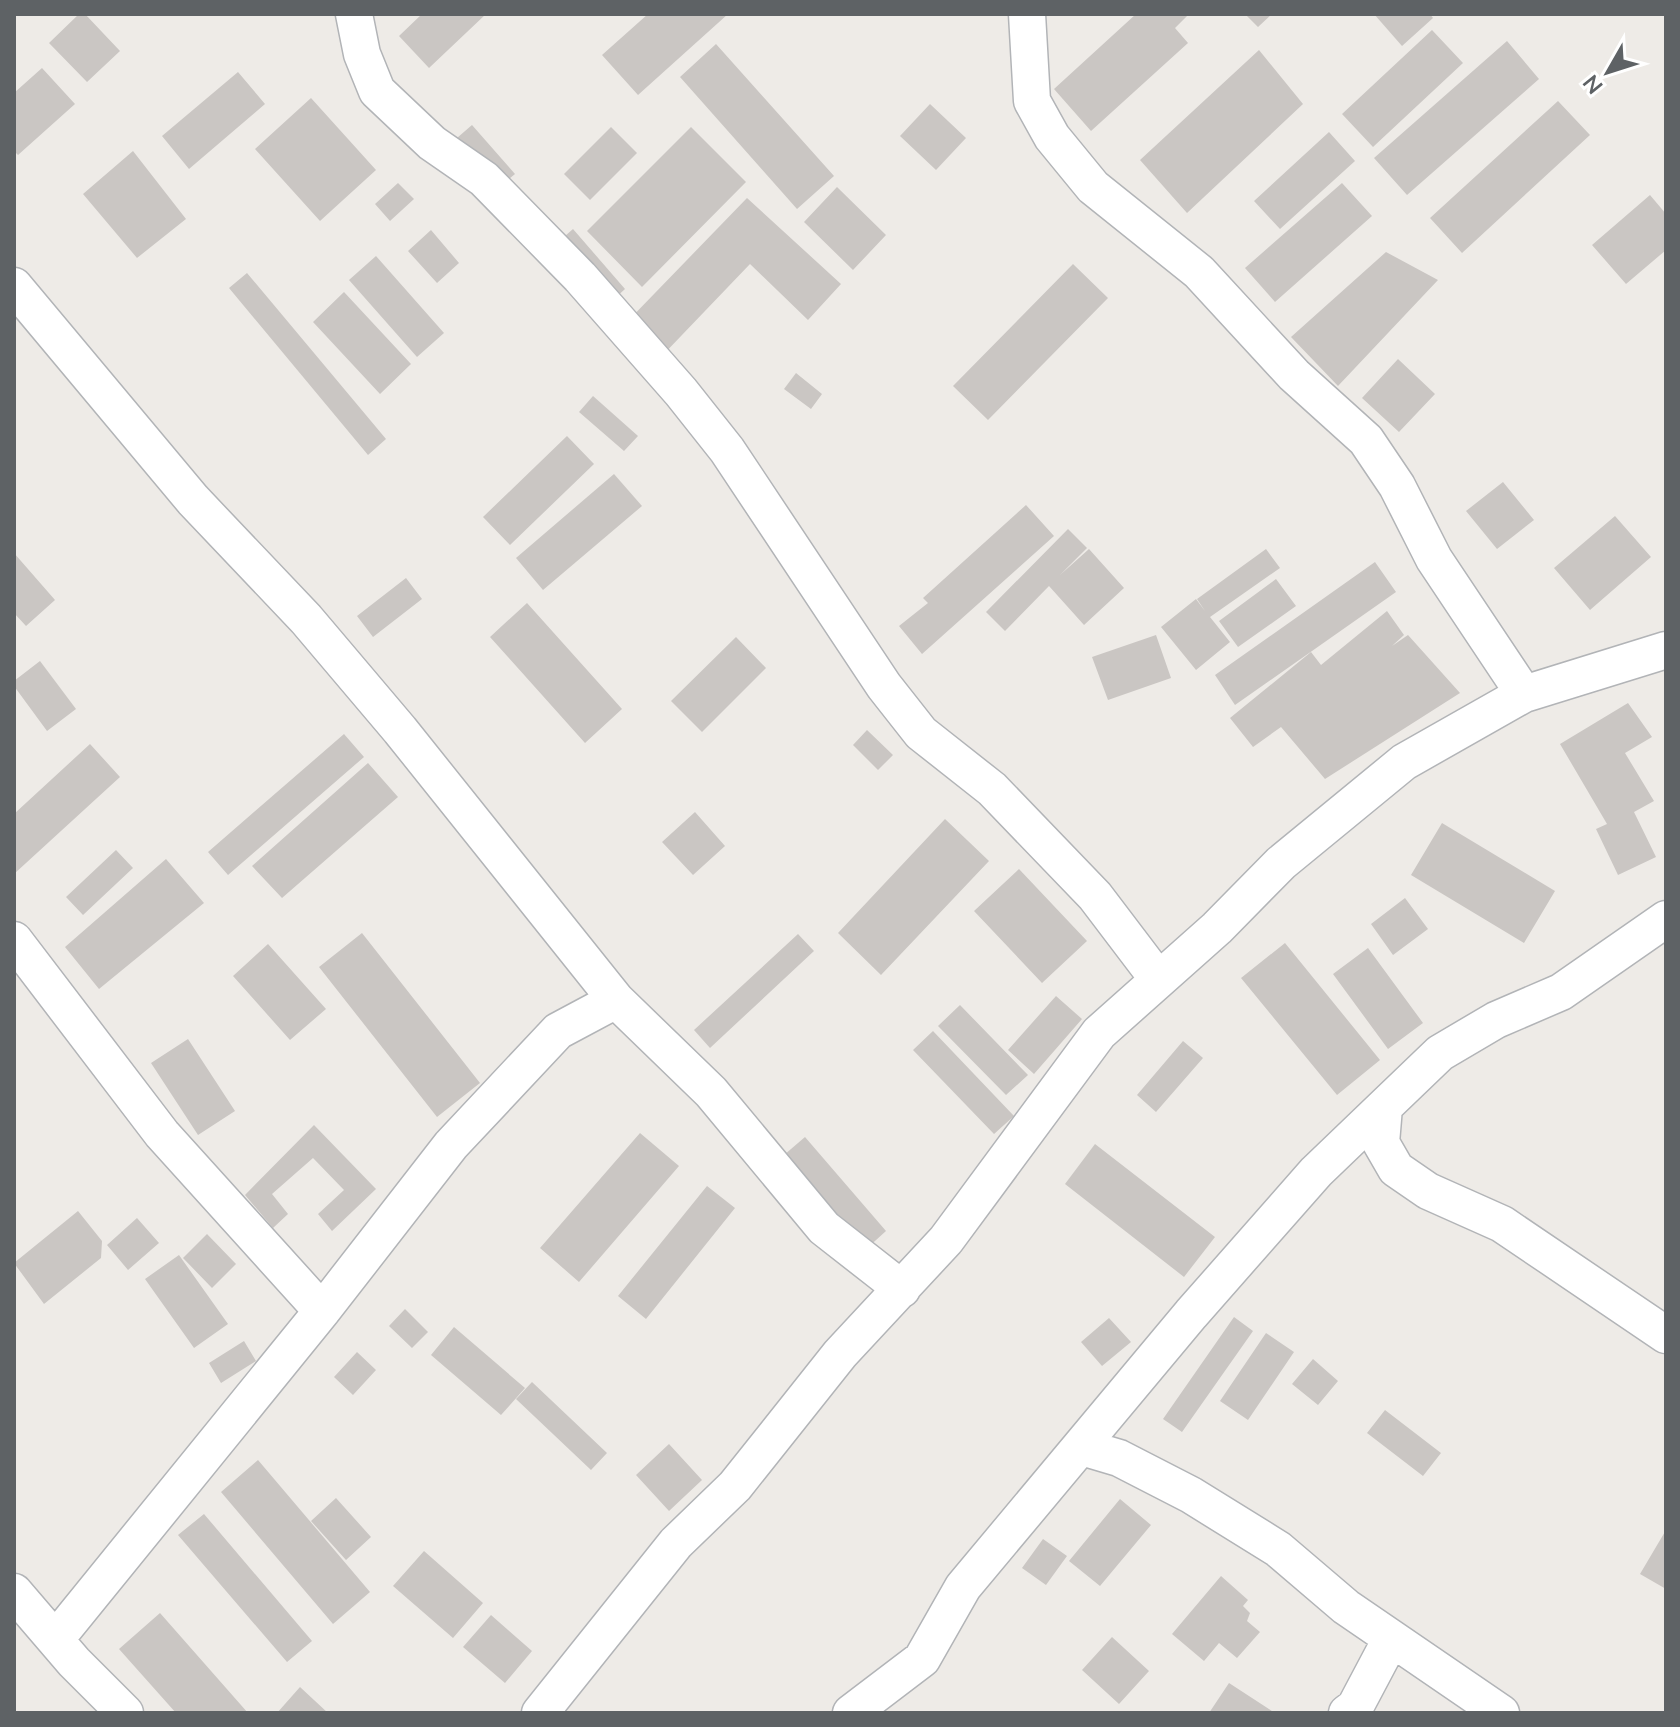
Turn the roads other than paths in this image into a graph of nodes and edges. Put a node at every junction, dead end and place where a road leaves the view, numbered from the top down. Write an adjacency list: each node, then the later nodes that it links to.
1 (354, 14): 8 (street)
2 (1027, 14): 5 (street)
3 (14, 286): 9 (street)
4 (1666, 650): 5 (street)
5 (1524, 694): 8 (street)
6 (1666, 919): 10 (street)
7 (14, 940): 12 (street)
8 (1158, 979): 11 (street)
9 (616, 1000): 11 (street); 12 (street)
10 (1384, 1107): 13 (street); 14 (street)
11 (902, 1289): 19 (street)
12 (322, 1311): 17 (street)
13 (1666, 1335)
14 (1082, 1447): 16 (street); 20 (street)
15 (14, 1592): 17 (street)
16 (1391, 1639): 21 (street); 22 (street)
17 (55, 1640): 18 (street)
18 (125, 1713)
19 (540, 1713)
20 (851, 1713)
21 (1347, 1713)
22 (1501, 1713)

